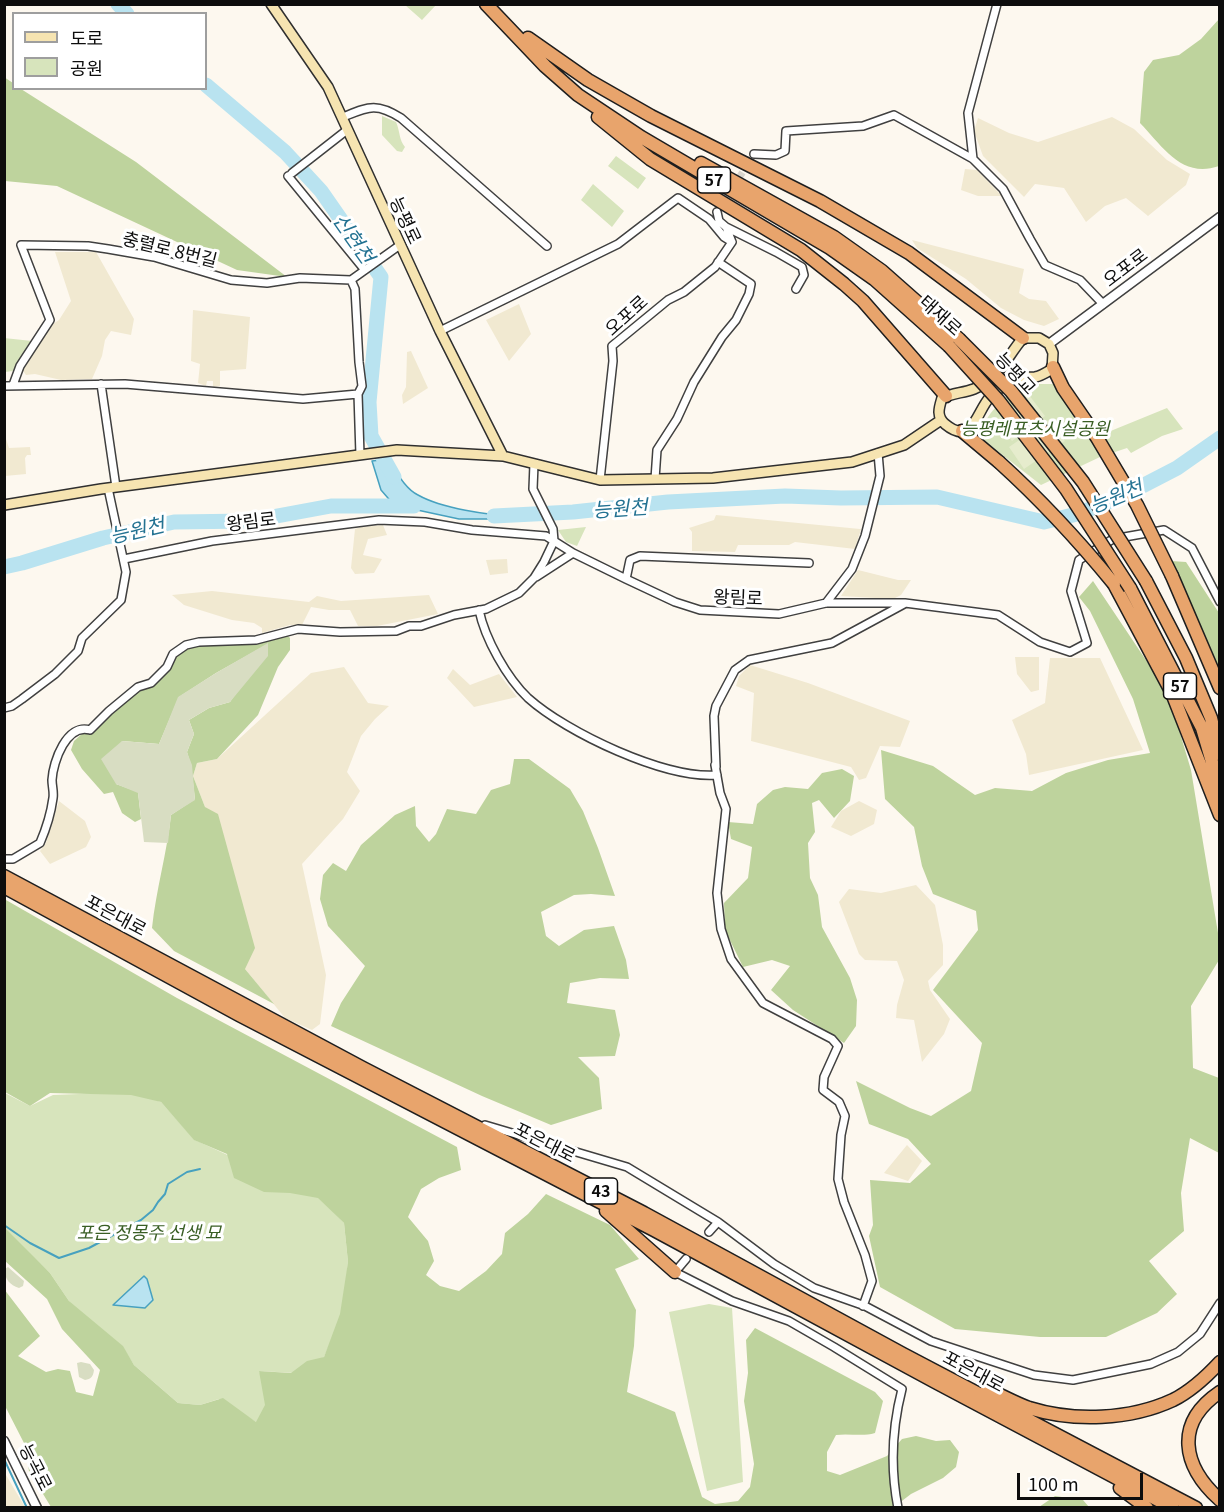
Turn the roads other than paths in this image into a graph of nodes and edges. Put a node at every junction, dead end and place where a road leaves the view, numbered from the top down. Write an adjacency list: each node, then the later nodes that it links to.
1 (271, 4): 5 (main road, 능평로)
2 (997, 4): 8 (street)
3 (495, 6): 4 (highway, 태재로 / 57)
4 (525, 41): 21 (highway); 22 (highway, 태재로 / 57); 29 (highway)
5 (343, 117): 6 (main road, 능평로); 14 (street)
6 (347, 130): 13 (main road, 능평로); 16 (street)
7 (754, 154): 8 (street)
8 (973, 159): 19 (street)
9 (717, 212): 11 (street)
10 (1220, 217): 19 (street, 오포로)
11 (726, 227): 12 (street); 18 (street)
12 (732, 242): 15 (street, 오포로); 20 (street)
13 (400, 246): 16 (street); 20 (main road, 능평로)
14 (547, 246)
15 (718, 262): 36 (street); 37 (street, 오포로)
16 (366, 268): 17 (street)
17 (351, 279): 26 (street, 충렬로 8번길); 28 (street)
18 (796, 289)
19 (1103, 304): 23 (street, 오포로)
20 (440, 332): 34 (main road, 능평로)
21 (1023, 338): 23 (main road); 29 (main road)
22 (954, 343): 52 (highway, 능평교 / 57, bridge); 54 (highway, 태재로 / 57, bridge)
23 (1049, 344): 24 (main road)
24 (1053, 367): 31 (main road); 50 (highway, bridge)
25 (101, 384): 26 (street); 28 (street); 38 (street)
26 (13, 385): 27 (street)
27 (4, 386)
28 (358, 394): 33 (street)
29 (946, 396): 30 (main road)
30 (941, 420): 31 (main road); 32 (main road)
31 (962, 431): 55 (highway, bridge)
32 (878, 453): 36 (main road); 47 (street)
33 (360, 455): 34 (main road); 38 (main road)
34 (502, 456): 35 (main road)
35 (534, 464): 37 (main road); 40 (street)
36 (656, 479): 37 (main road)
37 (600, 480)
38 (112, 488): 39 (main road); 42 (street)
39 (4, 505)
40 (554, 541): 41 (street, 왕림로); 42 (street, 왕림로); 44 (street)
41 (573, 553): 44 (street); 45 (street, 왕림로)
42 (124, 557): 51 (street)
43 (809, 563): 45 (street)
44 (534, 578): 49 (street)
45 (626, 579): 47 (street, 왕림로)
46 (1220, 602): 48 (street, 왕림로)
47 (826, 603): 48 (street, 왕림로)
48 (905, 603): 53 (street)
49 (479, 610): 53 (street); 56 (street)
50 (1220, 688)
51 (4, 708)
52 (1220, 754)
53 (717, 775): 66 (street)
54 (1220, 789)
55 (1220, 815)
56 (4, 859)
57 (4, 876): 59 (highway, 포은대로 / 43)
58 (4, 887): 60 (highway, 포은대로 / 43)
59 (456, 1116): 61 (street); 67 (highway, 포은대로 / 43)
60 (573, 1189): 64 (highway); 70 (highway, 포은대로 / 43)
61 (718, 1222): 62 (street); 66 (street)
62 (709, 1233)
63 (686, 1259): 64 (street)
64 (675, 1272): 74 (street)
65 (1220, 1303): 66 (street)
66 (863, 1306)
67 (903, 1354): 68 (highway); 77 (highway, 포은대로 / 43)
68 (1220, 1362)
69 (1220, 1392): 72 (highway)
70 (1016, 1425): 75 (highway); 76 (highway, 포은대로 / 43)
71 (4, 1441): 73 (street, 능곡로)
72 (1220, 1500)
73 (37, 1508)
74 (898, 1508)
75 (1147, 1508)
76 (1173, 1508)
77 (1196, 1508)

